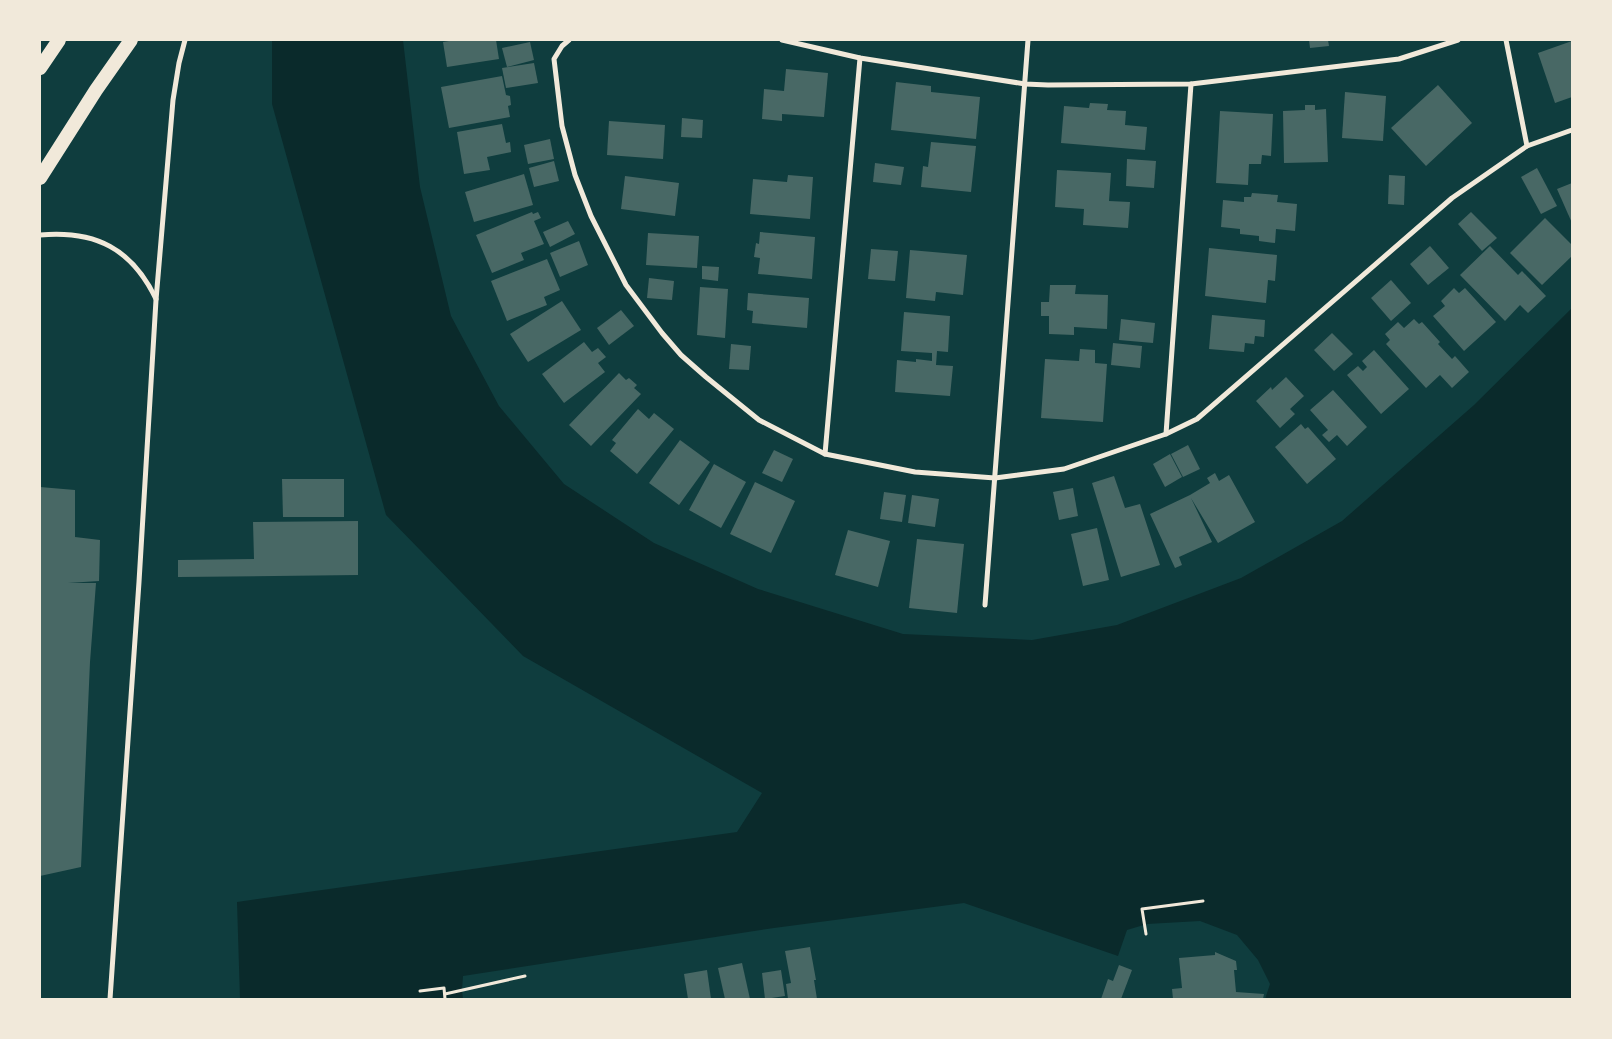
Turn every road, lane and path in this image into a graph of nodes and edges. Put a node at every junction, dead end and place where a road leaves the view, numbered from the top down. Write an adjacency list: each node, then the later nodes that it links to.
1 (59, 40): 10 (highway)
2 (131, 40): 15 (highway)
3 (185, 40): 17 (street)
4 (569, 40): 19 (street)
5 (782, 40): 9 (street)
6 (1028, 40): 11 (street)
7 (1458, 40): 12 (street)
8 (1506, 40): 14 (street)
9 (860, 58): 11 (street); 19 (street)
10 (40, 68)
11 (1025, 84): 12 (street); 20 (street)
12 (1191, 84): 18 (street)
13 (1572, 130): 14 (street)
14 (1527, 146): 18 (street)
15 (40, 178)
16 (40, 235): 17 (street)
17 (156, 300): 27 (street)
18 (1166, 434): 20 (street)
19 (825, 454): 20 (street)
20 (995, 478): 21 (street)
21 (985, 605)
22 (1203, 901): 23 (path)
23 (1146, 934)
24 (525, 976): 26 (path)
25 (420, 992): 26 (path)
26 (445, 994): 28 (path)
27 (110, 999)
28 (445, 999)

